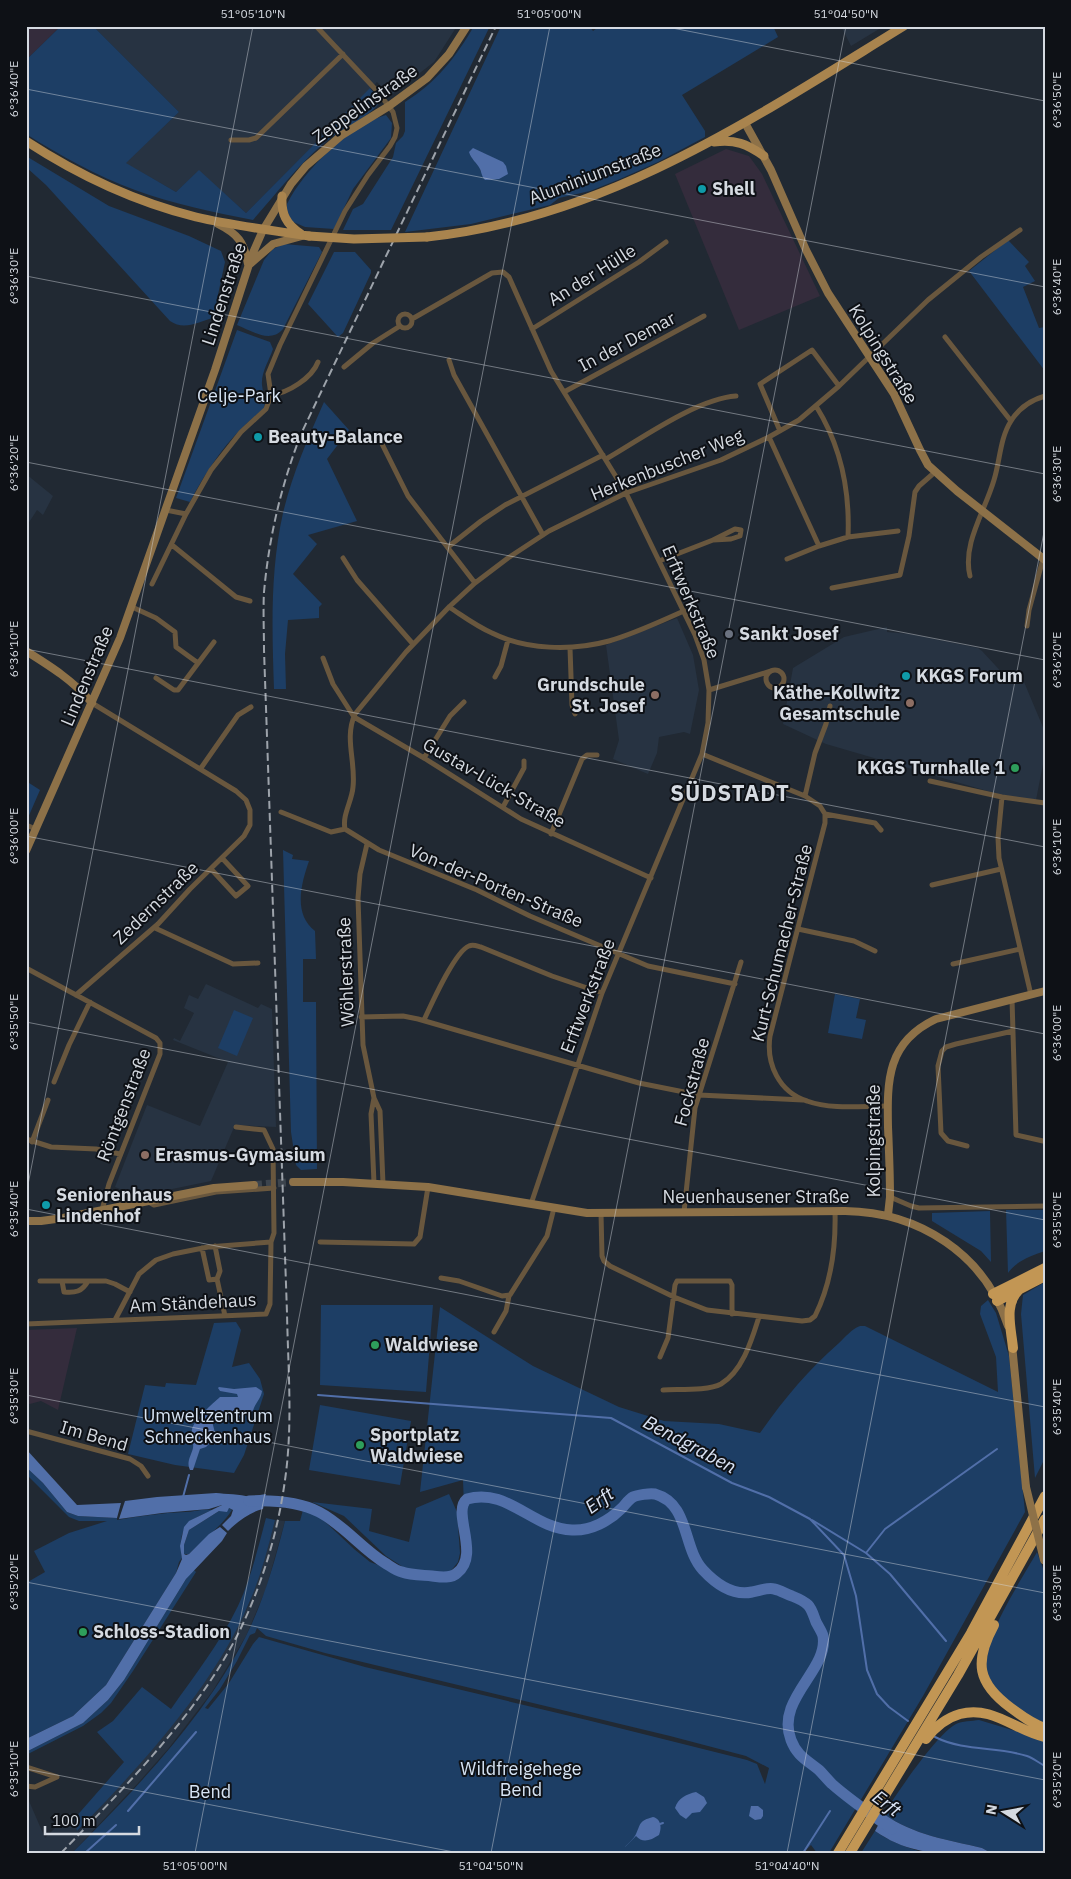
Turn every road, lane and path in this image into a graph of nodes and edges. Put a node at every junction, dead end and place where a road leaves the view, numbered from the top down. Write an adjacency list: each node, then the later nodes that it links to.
1 (316, 26): 4 (street)
2 (467, 26): 5 (main road, Zeppelinstraße)
3 (904, 26): 6 (main road, Aluminiumstraße)
4 (344, 54): 5 (street); 7 (street)
5 (389, 106): 11 (main road, Zeppelinstraße); 29 (street)
6 (745, 123): 9 (main road, Aluminiumstraße); 10 (main road, Kolpingstraße)
7 (231, 140)
8 (26, 141): 12 (main road, Aluminiumstraße)
9 (709, 143): 10 (main road); 15 (main road, Aluminiumstraße, bridge)
10 (764, 156): 23 (main road, Kolpingstraße)
11 (282, 196): 13 (main road, Zeppelinstraße); 15 (main road)
12 (210, 220): 13 (main road, Aluminiumstraße); 17 (main road)
13 (262, 230): 15 (main road, Aluminiumstraße); 17 (main road, Lindenstraße)
14 (1020, 230): 23 (street, Herkenbuscher Weg)
15 (306, 236): 17 (main road)
16 (666, 242): 21 (street, An der Hülle)
17 (249, 266): 41 (main road, Lindenstraße)
18 (704, 316): 28 (street, In der Demar)
19 (412, 319): 20 (street, Erftwerkstraße); 20 (street, Erftwerkstraße); 21 (street, Erftwerkstraße)
20 (400, 326): 26 (street, Erftwerkstraße)
21 (532, 329): 28 (street, Erftwerkstraße)
22 (946, 337): 33 (street)
23 (870, 355): 27 (street, Herkenbuscher Weg); 38 (main road, Kolpingstraße)
24 (449, 360): 40 (street)
25 (318, 362): 29 (street)
26 (344, 366)
27 (839, 386): 32 (street, Herkenbuscher Weg); 34 (street)
28 (564, 392): 37 (street, Erftwerkstraße)
29 (271, 395): 43 (street)
30 (736, 396): 37 (street, Herkenbuscher Weg)
31 (1045, 396): 33 (street)
32 (816, 406): 34 (street, Herkenbuscher Weg); 46 (street)
33 (1011, 421): 42 (street)
34 (780, 431): 35 (street, Herkenbuscher Weg)
35 (769, 437): 39 (street, Herkenbuscher Weg); 49 (street)
36 (380, 438): 50 (street)
37 (604, 457): 39 (street, Erftwerkstraße); 40 (street, Herkenbuscher Weg)
38 (935, 472): 42 (main road, Kolpingstraße); 58 (street)
39 (626, 493): 45 (street, Herkenbuscher Weg); 54 (street, Erftwerkstraße)
40 (522, 496): 45 (street); 50 (street, Herkenbuscher Weg)
41 (166, 510): 43 (street); 60 (main road, Lindenstraße)
42 (983, 512): 53 (main road, Kolpingstraße); 55 (street)
43 (186, 514): 48 (street)
44 (898, 531): 46 (street)
45 (543, 535): 56 (street, Herkenbuscher Weg)
46 (848, 537): 49 (street)
47 (712, 540): 47 (street); 54 (street)
48 (172, 545): 57 (street); 59 (street)
49 (819, 546): 52 (street)
50 (448, 547): 56 (street)
51 (343, 558): 66 (street)
52 (787, 559)
53 (1044, 560): 63 (street)
54 (659, 561): 62 (street, Erftwerkstraße)
55 (970, 576)
56 (475, 583): 61 (street, Herkenbuscher Weg)
57 (152, 584)
58 (832, 588)
59 (250, 601)
60 (132, 606): 70 (street); 76 (main road, Lindenstraße)
61 (449, 607): 64 (street); 66 (street, Herkenbuscher Weg)
62 (684, 612): 67 (street); 74 (street, Erftwerkstraße)
63 (1027, 626)
64 (508, 640): 67 (street); 72 (street)
65 (214, 642): 70 (street)
66 (413, 644): 80 (street, Herkenbuscher Weg)
67 (570, 648): 79 (street)
68 (26, 651): 76 (main road)
69 (324, 658): 80 (street)
70 (198, 663): 73 (street)
71 (770, 671): 74 (street)
72 (495, 677)
73 (156, 678)
74 (709, 690): 81 (street, Erftwerkstraße)
75 (464, 702): 83 (street)
76 (92, 703): 85 (street); 94 (main road, Lindenstraße)
77 (830, 706): 87 (street)
78 (251, 707): 85 (street)
79 (575, 714)
80 (354, 717): 83 (street, Gustav-Lück-Straße); 95 (street, Herkenbuscher Weg)
81 (702, 754): 87 (street); 103 (street, Erftwerkstraße)
82 (597, 755): 97 (street)
83 (424, 758): 90 (street, Gustav-Lück-Straße)
84 (524, 761): 90 (street)
85 (201, 768): 100 (street, Zedernstraße)
86 (930, 781): 88 (street)
87 (805, 796): 92 (street)
88 (1002, 797): 89 (street); 101 (street)
89 (1045, 802)
90 (503, 807): 97 (street, Gustav-Lück-Straße)
91 (281, 812): 95 (street)
92 (825, 814): 96 (street); 106 (street, Kurt-Schumacher-Straße)
93 (26, 825): 94 (street)
94 (36, 829): 99 (main road, Lindenstraße)
95 (345, 829): 98 (street, Von-der-Porten-Straße)
96 (881, 830)
97 (551, 834): 103 (street, Gustav-Lück-Straße)
98 (367, 844): 109 (street, Von-der-Porten-Straße); 121 (street, Wöhlerstraße)
99 (26, 850)
100 (222, 858): 102 (street, Zedernstraße); 102 (street)
101 (1001, 868): 104 (street); 107 (street)
102 (210, 869): 105 (street, Zedernstraße)
103 (651, 878): 109 (street, Erftwerkstraße)
104 (932, 885)
105 (155, 928): 111 (street); 117 (street, Zedernstraße)
106 (798, 929): 108 (street); 129 (street, Kurt-Schumacher-Straße)
107 (1020, 950): 112 (street); 118 (street)
108 (875, 951)
109 (619, 954): 114 (street, Von-der-Porten-Straße); 116 (street, Erftwerkstraße)
110 (741, 962): 114 (street, Fockstraße)
111 (258, 963)
112 (953, 964)
113 (26, 968): 117 (street, Röntgenstraße)
114 (735, 984): 126 (street, Fockstraße)
115 (1045, 991): 118 (main road, Kolpingstraße)
116 (602, 993): 122 (street); 124 (street, Erftwerkstraße)
117 (76, 995): 120 (street, Röntgenstraße)
118 (1031, 995): 119 (main road, Kolpingstraße)
119 (1012, 999): 123 (street); 130 (main road, Kolpingstraße)
120 (90, 1002): 125 (street); 135 (street, Röntgenstraße)
121 (362, 1017): 122 (street); 127 (street, Wöhlerstraße)
122 (424, 1020): 124 (street)
123 (1013, 1031): 133 (street); 134 (street)
124 (577, 1065): 126 (street); 144 (street, Erftwerkstraße)
125 (54, 1082)
126 (699, 1095): 129 (street); 149 (street, Fockstraße)
127 (374, 1098): 137 (street, Wöhlerstraße); 138 (street, Wöhlerstraße)
128 (48, 1100): 132 (street)
129 (803, 1100): 130 (street, Kurt-Schumacher-Straße)
130 (888, 1106): 142 (main road, Kolpingstraße)
131 (236, 1127): 141 (street, Am Ständehaus)
132 (29, 1140): 135 (street)
133 (1043, 1141)
134 (968, 1146)
135 (120, 1154): 147 (street, Röntgenstraße)
136 (293, 1182): 137 (main road, Neuenhausener Straße)
137 (374, 1183): 138 (main road, Neuenhausener Straße)
138 (383, 1184): 140 (main road, Neuenhausener Straße)
139 (254, 1185): 143 (main road)
140 (428, 1187): 144 (main road, Neuenhausener Straße); 154 (street)
141 (274, 1188): 143 (street); 153 (street, Am Ständehaus)
142 (890, 1197): 145 (street); 151 (main road, Kolpingstraße)
143 (147, 1201): 147 (main road)
144 (531, 1204): 146 (main road, Neuenhausener Straße)
145 (1045, 1206)
146 (554, 1208): 150 (main road, Neuenhausener Straße); 166 (street)
147 (102, 1210): 152 (main road)
148 (835, 1211): 149 (main road, Neuenhausener Straße); 151 (main road, Neuenhausener Straße); 171 (street)
149 (684, 1212): 150 (main road, Neuenhausener Straße)
150 (602, 1213): 167 (street)
151 (888, 1215): 168 (main road, Neuenhausener Straße)
152 (26, 1221)
153 (271, 1242): 155 (street); 170 (street, Am Ständehaus)
154 (320, 1242)
155 (215, 1246): 156 (street); 160 (street)
156 (202, 1248): 160 (street); 165 (street)
157 (1045, 1268): 168 (highway)
158 (1045, 1276): 164 (highway)
159 (441, 1278): 166 (street)
160 (217, 1279): 170 (street)
161 (40, 1281): 162 (street)
162 (62, 1281): 163 (street); 163 (street)
163 (88, 1281): 165 (street)
164 (1021, 1288): 168 (highway); 175 (highway)
165 (130, 1292): 172 (street)
166 (509, 1296): 174 (street)
167 (674, 1297): 169 (street); 169 (street); 176 (street)
168 (995, 1297): 175 (main road, Neuenhausener Straße)
169 (732, 1314): 171 (street)
170 (225, 1316): 172 (street, Am Ständehaus)
171 (759, 1317): 177 (street)
172 (115, 1320): 173 (street, Am Ständehaus)
173 (26, 1324)
174 (494, 1332)
175 (1013, 1348): 183 (main road, Neuenhausener Straße, bridge)
176 (660, 1357)
177 (663, 1390)
178 (26, 1431): 179 (street, Im Bend)
179 (148, 1476)
180 (1045, 1496): 189 (highway)
181 (1045, 1519): 182 (highway)
182 (1024, 1558): 184 (highway); 187 (highway)
183 (1044, 1561)
184 (1045, 1728)
185 (1045, 1738): 187 (highway)
186 (26, 1767): 188 (street)
187 (898, 1775): 189 (highway)
188 (26, 1786)
189 (876, 1803): 190 (highway)
190 (858, 1830): 191 (highway); 192 (highway)
191 (838, 1853)
192 (850, 1853)

